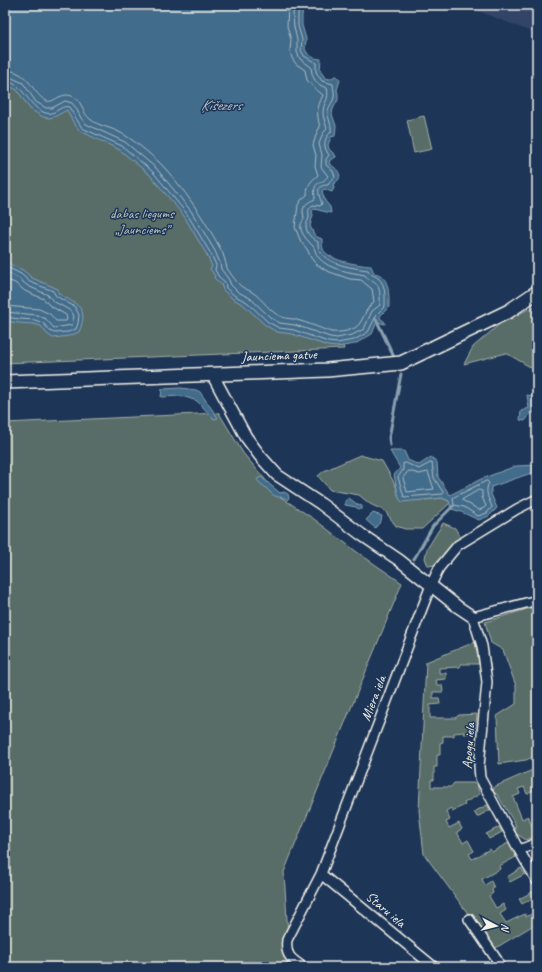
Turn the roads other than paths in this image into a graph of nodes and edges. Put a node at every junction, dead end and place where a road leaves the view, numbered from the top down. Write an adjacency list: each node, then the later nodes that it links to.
1 (537, 292): 2 (main road, Jaunciema gatve)
2 (212, 374): 3 (main road, Jaunciema gatve); 5 (street)
3 (5, 382)
4 (537, 499): 5 (street, Miera iela)
5 (431, 585): 7 (street); 10 (street, Miera iela)
6 (537, 600): 7 (street)
7 (473, 617): 9 (street, Apogu iela)
8 (537, 843): 9 (street)
9 (520, 850): 11 (street, Apogu iela)
10 (321, 874): 13 (street, Miera iela); 14 (street, Staru iela)
11 (537, 881)
12 (469, 919): 15 (street)
13 (303, 967)
14 (434, 967)
15 (500, 967)

